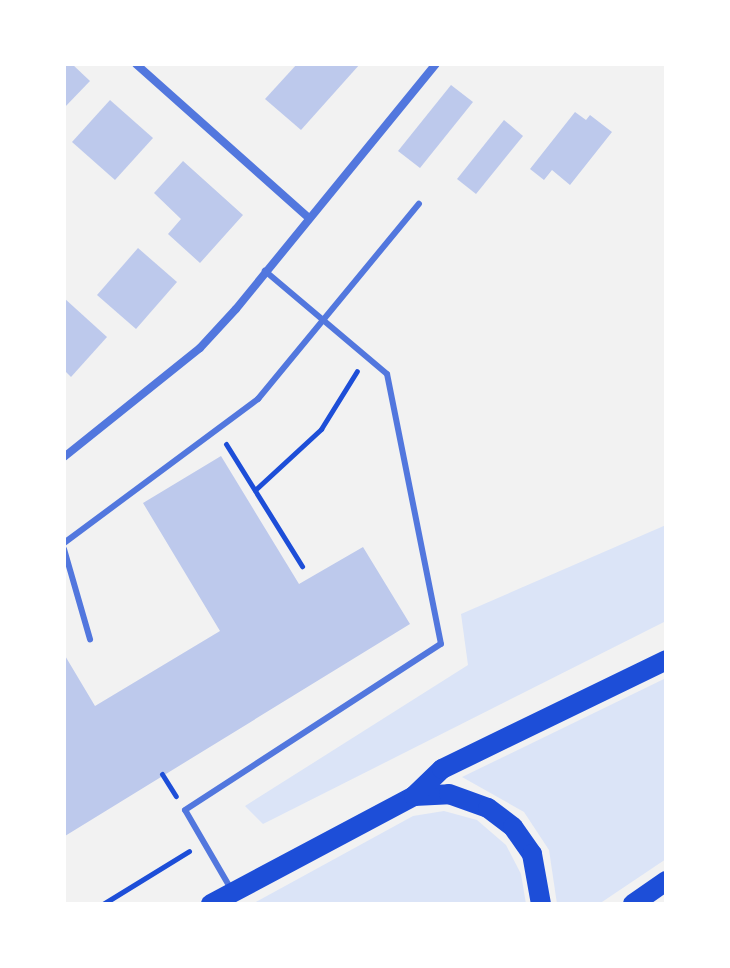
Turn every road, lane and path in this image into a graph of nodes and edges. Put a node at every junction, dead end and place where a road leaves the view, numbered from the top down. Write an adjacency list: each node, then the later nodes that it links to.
1 (136, 64): 4 (street)
2 (436, 64): 4 (street)
3 (419, 204): 6 (lane)
4 (308, 217): 5 (street)
5 (265, 271): 6 (lane); 9 (street)
6 (324, 320): 7 (lane); 8 (lane)
7 (366, 356): 10 (path); 17 (lane)
8 (218, 429): 10 (path); 11 (lane)
9 (64, 457)
10 (255, 490): 13 (path)
11 (64, 543)
12 (64, 549): 14 (lane)
13 (302, 566)
14 (90, 639)
15 (666, 660): 16 (main road)
16 (414, 796): 19 (main road); 22 (main road)
17 (204, 843): 19 (lane); 20 (path)
18 (666, 881): 23 (main road)
19 (232, 892): 21 (main road)
20 (103, 904)
21 (211, 904)
22 (541, 904)
23 (633, 904)

